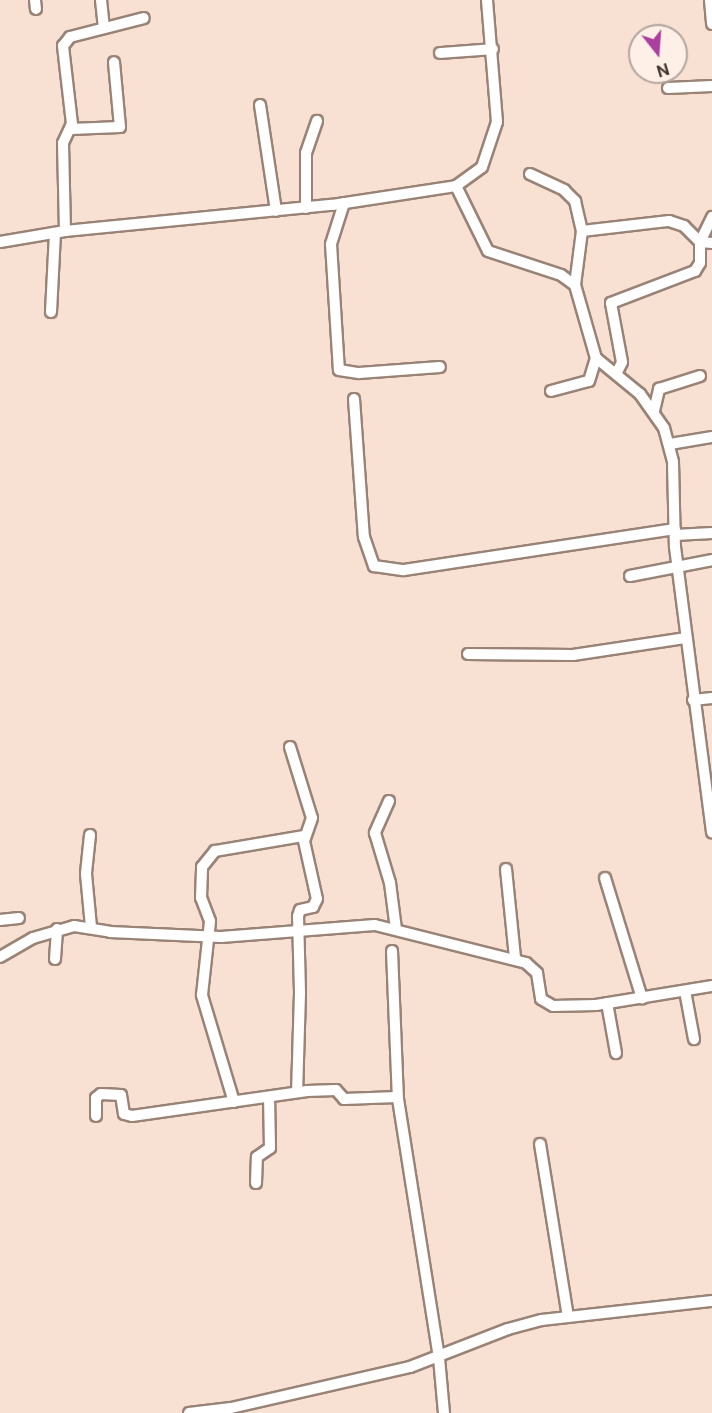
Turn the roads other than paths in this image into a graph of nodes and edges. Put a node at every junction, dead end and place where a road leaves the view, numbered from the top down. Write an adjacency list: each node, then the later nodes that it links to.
1 (101, 0): 6 (street)
2 (487, 0): 7 (street)
3 (710, 0): 5 (street)
4 (144, 18): 6 (street)
5 (712, 24)
6 (104, 28): 14 (street)
7 (492, 49): 8 (street); 16 (street)
8 (440, 53)
9 (114, 62): 14 (street)
10 (712, 86): 11 (street)
11 (668, 88)
12 (260, 105): 19 (street)
13 (317, 121): 18 (street)
14 (71, 129): 22 (street)
15 (530, 174): 21 (street)
16 (456, 186): 17 (street); 26 (street)
17 (344, 203): 18 (street); 29 (street)
18 (306, 208): 19 (street)
19 (276, 211): 22 (street)
20 (712, 217): 24 (street)
21 (582, 231): 24 (street); 26 (street)
22 (60, 232): 23 (street); 27 (street)
23 (0, 242)
24 (700, 242): 25 (street); 30 (street)
25 (712, 243)
26 (575, 285): 28 (street)
27 (51, 312)
28 (596, 358): 30 (street); 32 (street)
29 (440, 367)
30 (616, 374): 34 (street)
31 (700, 376): 34 (street)
32 (551, 392)
33 (354, 399): 37 (street)
34 (654, 411): 36 (street)
35 (712, 437): 36 (street)
36 (670, 444): 37 (street)
37 (675, 532): 38 (street); 40 (street)
38 (712, 533)
39 (712, 560): 40 (street)
40 (678, 569): 41 (street); 42 (street)
41 (630, 576)
42 (685, 639): 43 (street); 45 (street)
43 (468, 654)
44 (712, 698): 45 (street)
45 (693, 700): 47 (street)
46 (290, 747): 53 (street)
47 (700, 749): 48 (street); 50 (street)
48 (712, 749)
49 (389, 801): 59 (street)
50 (710, 807): 51 (street)
51 (712, 833)
52 (90, 835): 58 (street)
53 (304, 836): 61 (street); 62 (street)
54 (506, 869): 65 (street)
55 (605, 878): 69 (street)
56 (19, 918): 57 (street)
57 (0, 920)
58 (91, 927): 60 (street); 62 (street)
59 (396, 928): 61 (street); 65 (street)
60 (57, 929): 64 (street); 66 (street)
61 (300, 933): 62 (street); 73 (street)
62 (209, 936): 76 (street)
63 (392, 951): 74 (street)
64 (0, 957)
65 (515, 958): 70 (street)
66 (56, 959)
67 (712, 986): 68 (street)
68 (685, 991): 69 (street); 71 (street)
69 (642, 998): 70 (street)
70 (607, 1003): 72 (street)
71 (694, 1039)
72 (616, 1053)
73 (297, 1092): 74 (street); 75 (street)
74 (398, 1097): 82 (street)
75 (269, 1098): 76 (street); 79 (street)
76 (234, 1102): 77 (street)
77 (96, 1116)
78 (540, 1144): 81 (street)
79 (256, 1183)
80 (712, 1301): 81 (street)
81 (568, 1316): 82 (street)
82 (439, 1358): 83 (street); 84 (street)
83 (442, 1411)
84 (189, 1413)

